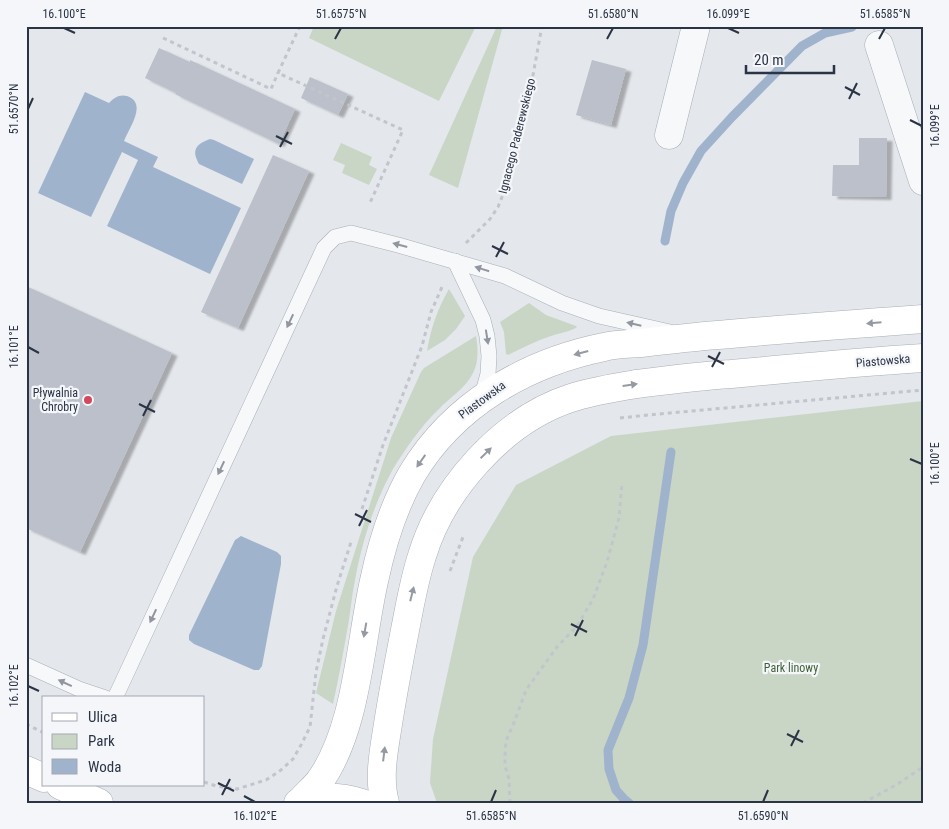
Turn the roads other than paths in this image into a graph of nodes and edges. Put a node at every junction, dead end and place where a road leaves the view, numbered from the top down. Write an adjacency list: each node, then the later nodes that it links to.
1 (696, 26): 3 (street)
2 (879, 45): 4 (street)
3 (669, 135)
4 (923, 181)
5 (454, 261): 7 (lane, one-way to 5); 9 (lane, one-way to 9); 12 (lane, one-way to 12)
6 (923, 319): 7 (main road, Piastowska, one-way to 7)
7 (698, 337): 9 (main road, Piastowska, one-way to 9)
8 (923, 358): 19 (main road, Piastowska, one-way to 8)
9 (481, 400): 16 (main road, Piastowska, one-way to 16)
10 (26, 665): 11 (lane, one-way to 10)
11 (99, 696)
12 (116, 696)
13 (26, 770): 14 (main road)
14 (42, 777)
15 (62, 786): 17 (main road)
16 (299, 802): 18 (main road)
17 (99, 803)
18 (362, 803)
19 (385, 803)

